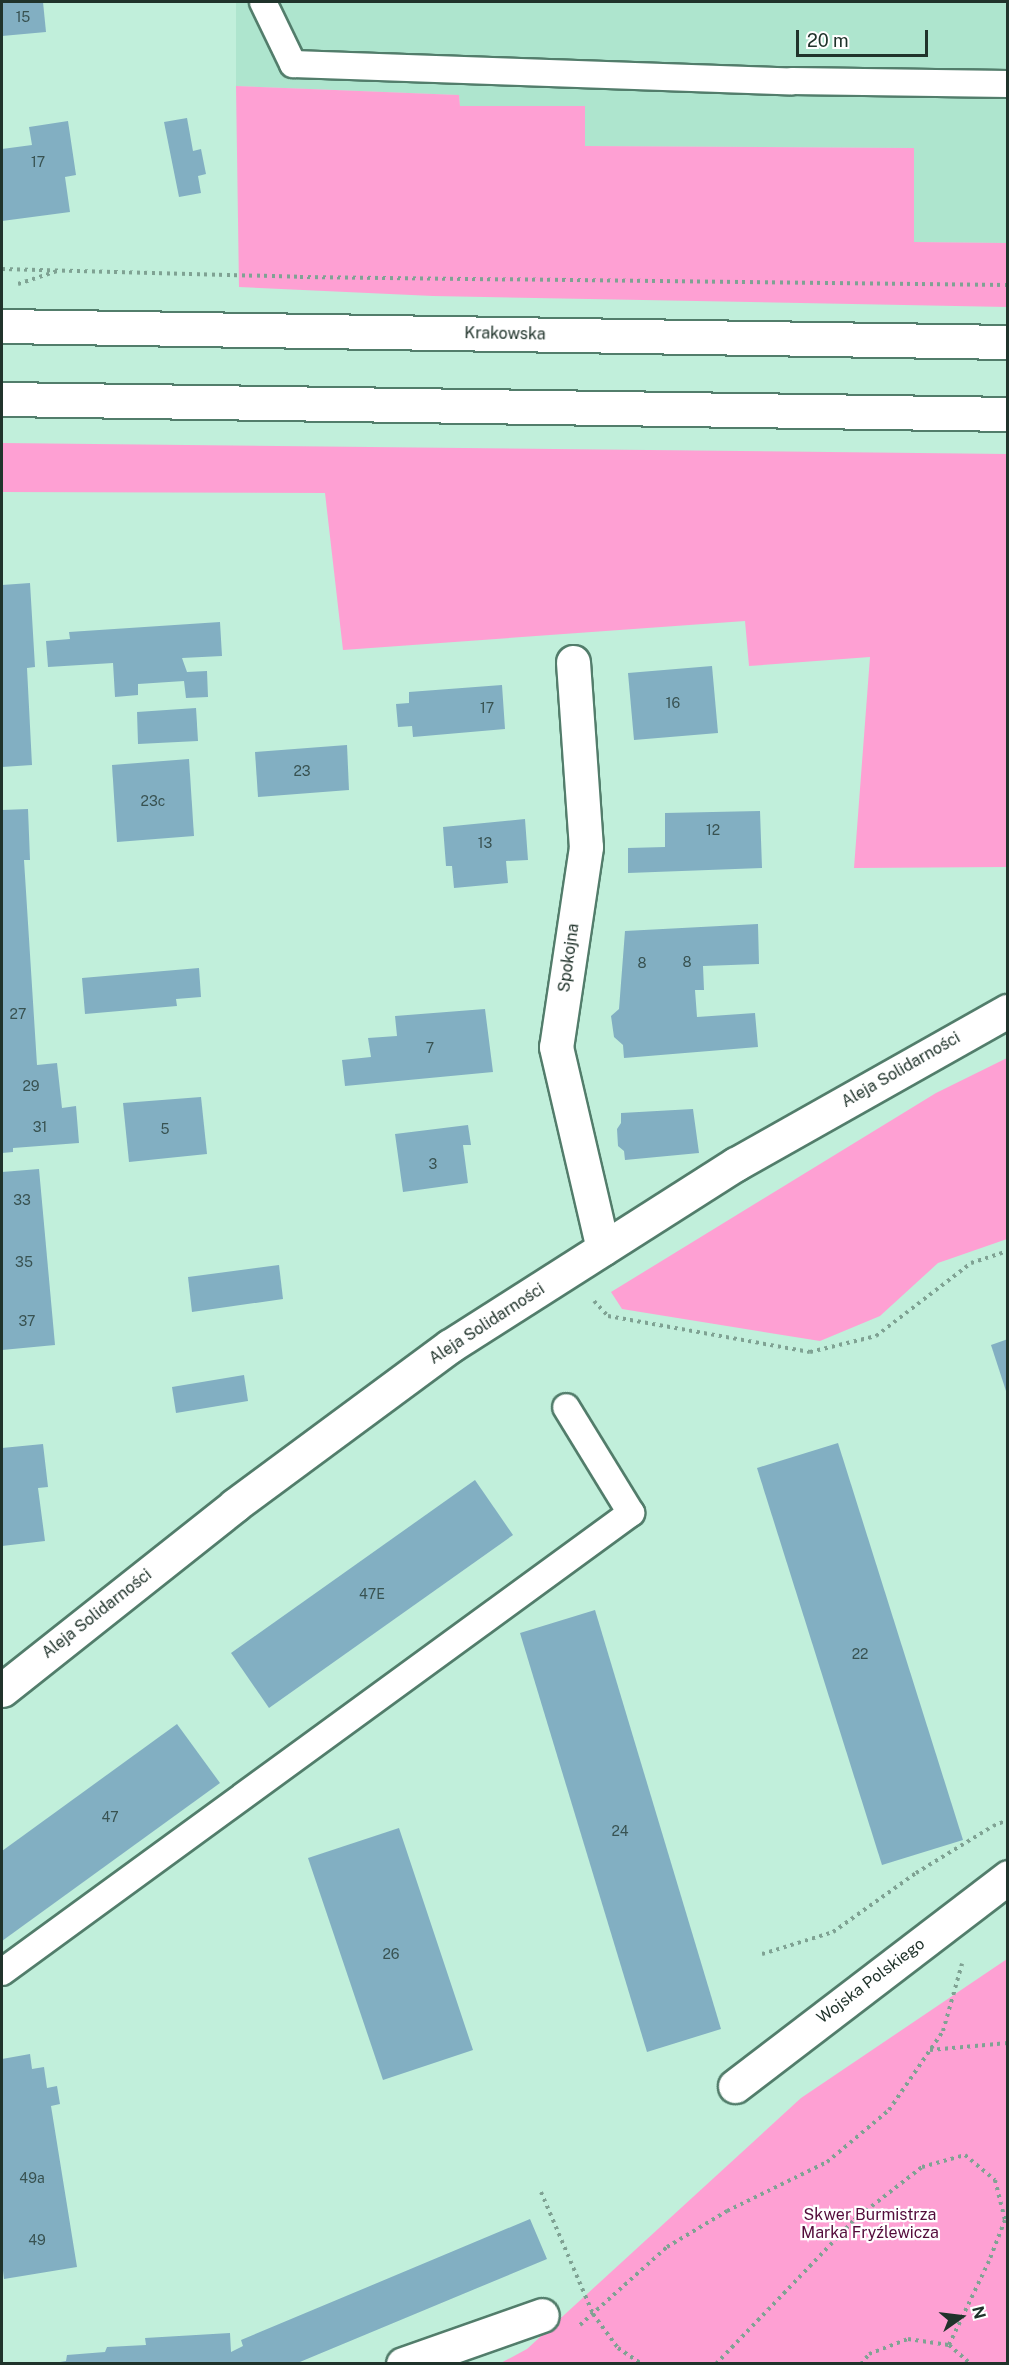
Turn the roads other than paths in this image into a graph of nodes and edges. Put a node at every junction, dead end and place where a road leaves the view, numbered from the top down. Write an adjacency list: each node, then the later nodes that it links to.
1 (262, 2): 2 (lane)
2 (1008, 84)
3 (2, 326): 4 (street, Krakowska)
4 (1008, 342)
5 (2, 399): 6 (street)
6 (1008, 414)
7 (573, 662): 9 (street, Spokojna)
8 (1008, 1011): 9 (street, Aleja Solidarności)
9 (603, 1249): 11 (street, Aleja Solidarności)
10 (566, 1407): 13 (lane)
11 (2, 1690)
12 (1008, 1877): 14 (street, Wojska Polskiego)
13 (2, 1972)
14 (735, 2086)
15 (542, 2316): 16 (street)
16 (403, 2364)

